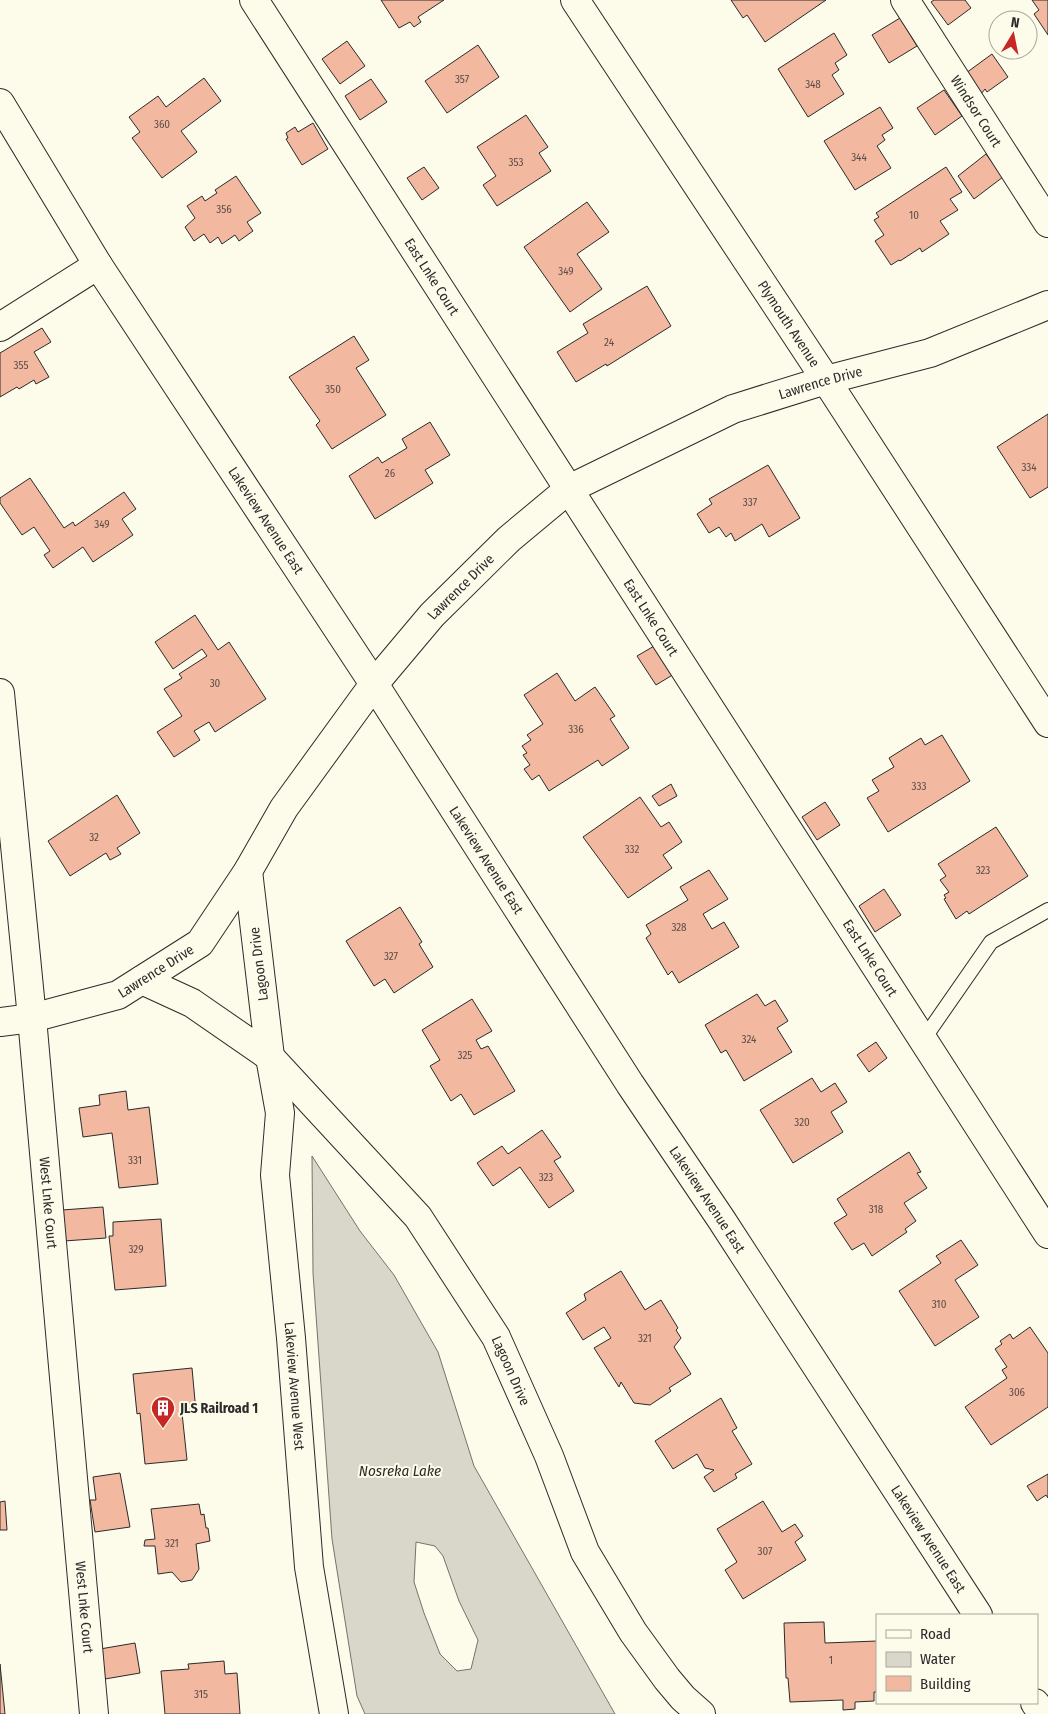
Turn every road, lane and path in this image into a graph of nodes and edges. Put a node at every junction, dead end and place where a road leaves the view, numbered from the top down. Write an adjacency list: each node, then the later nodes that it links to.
1 (254, 0): 10 (street, East Lnke Court)
2 (575, 0): 9 (street, Plymouth Avenue)
3 (906, 0): 5 (street, Windsor Court)
4 (0, 103): 6 (street, Lakeview Avenue East)
5 (1048, 223)
6 (98, 265): 8 (street); 11 (street, Lakeview Avenue East)
7 (1048, 305): 9 (street, Lawrence Drive)
8 (0, 327)
9 (826, 380): 10 (street, Lawrence Drive); 13 (street, Plymouth Avenue)
10 (569, 489): 11 (street, Lawrence Drive); 19 (street, East Lnke Court)
11 (374, 684): 14 (street, Lawrence Drive); 22 (street, Lakeview Avenue East)
12 (0, 693): 17 (street, West Lnke Court)
13 (1048, 723)
14 (248, 871): 16 (street, Lawrence Drive); 20 (street, Lagoon Drive)
15 (1048, 910): 19 (lane)
16 (142, 980): 17 (street, Lawrence Drive); 20 (street, Lagoon Drive)
17 (32, 1018): 18 (street, Lawrence Drive); 23 (street, West Lnke Court)
18 (0, 1022)
19 (923, 1040): 21 (street, East Lnke Court)
20 (270, 1057): 24 (street, Lakeview Avenue West); 25 (street, Lagoon Drive)
21 (1048, 1234)
22 (977, 1614)
23 (94, 1714)
24 (334, 1714)
25 (701, 1714)

